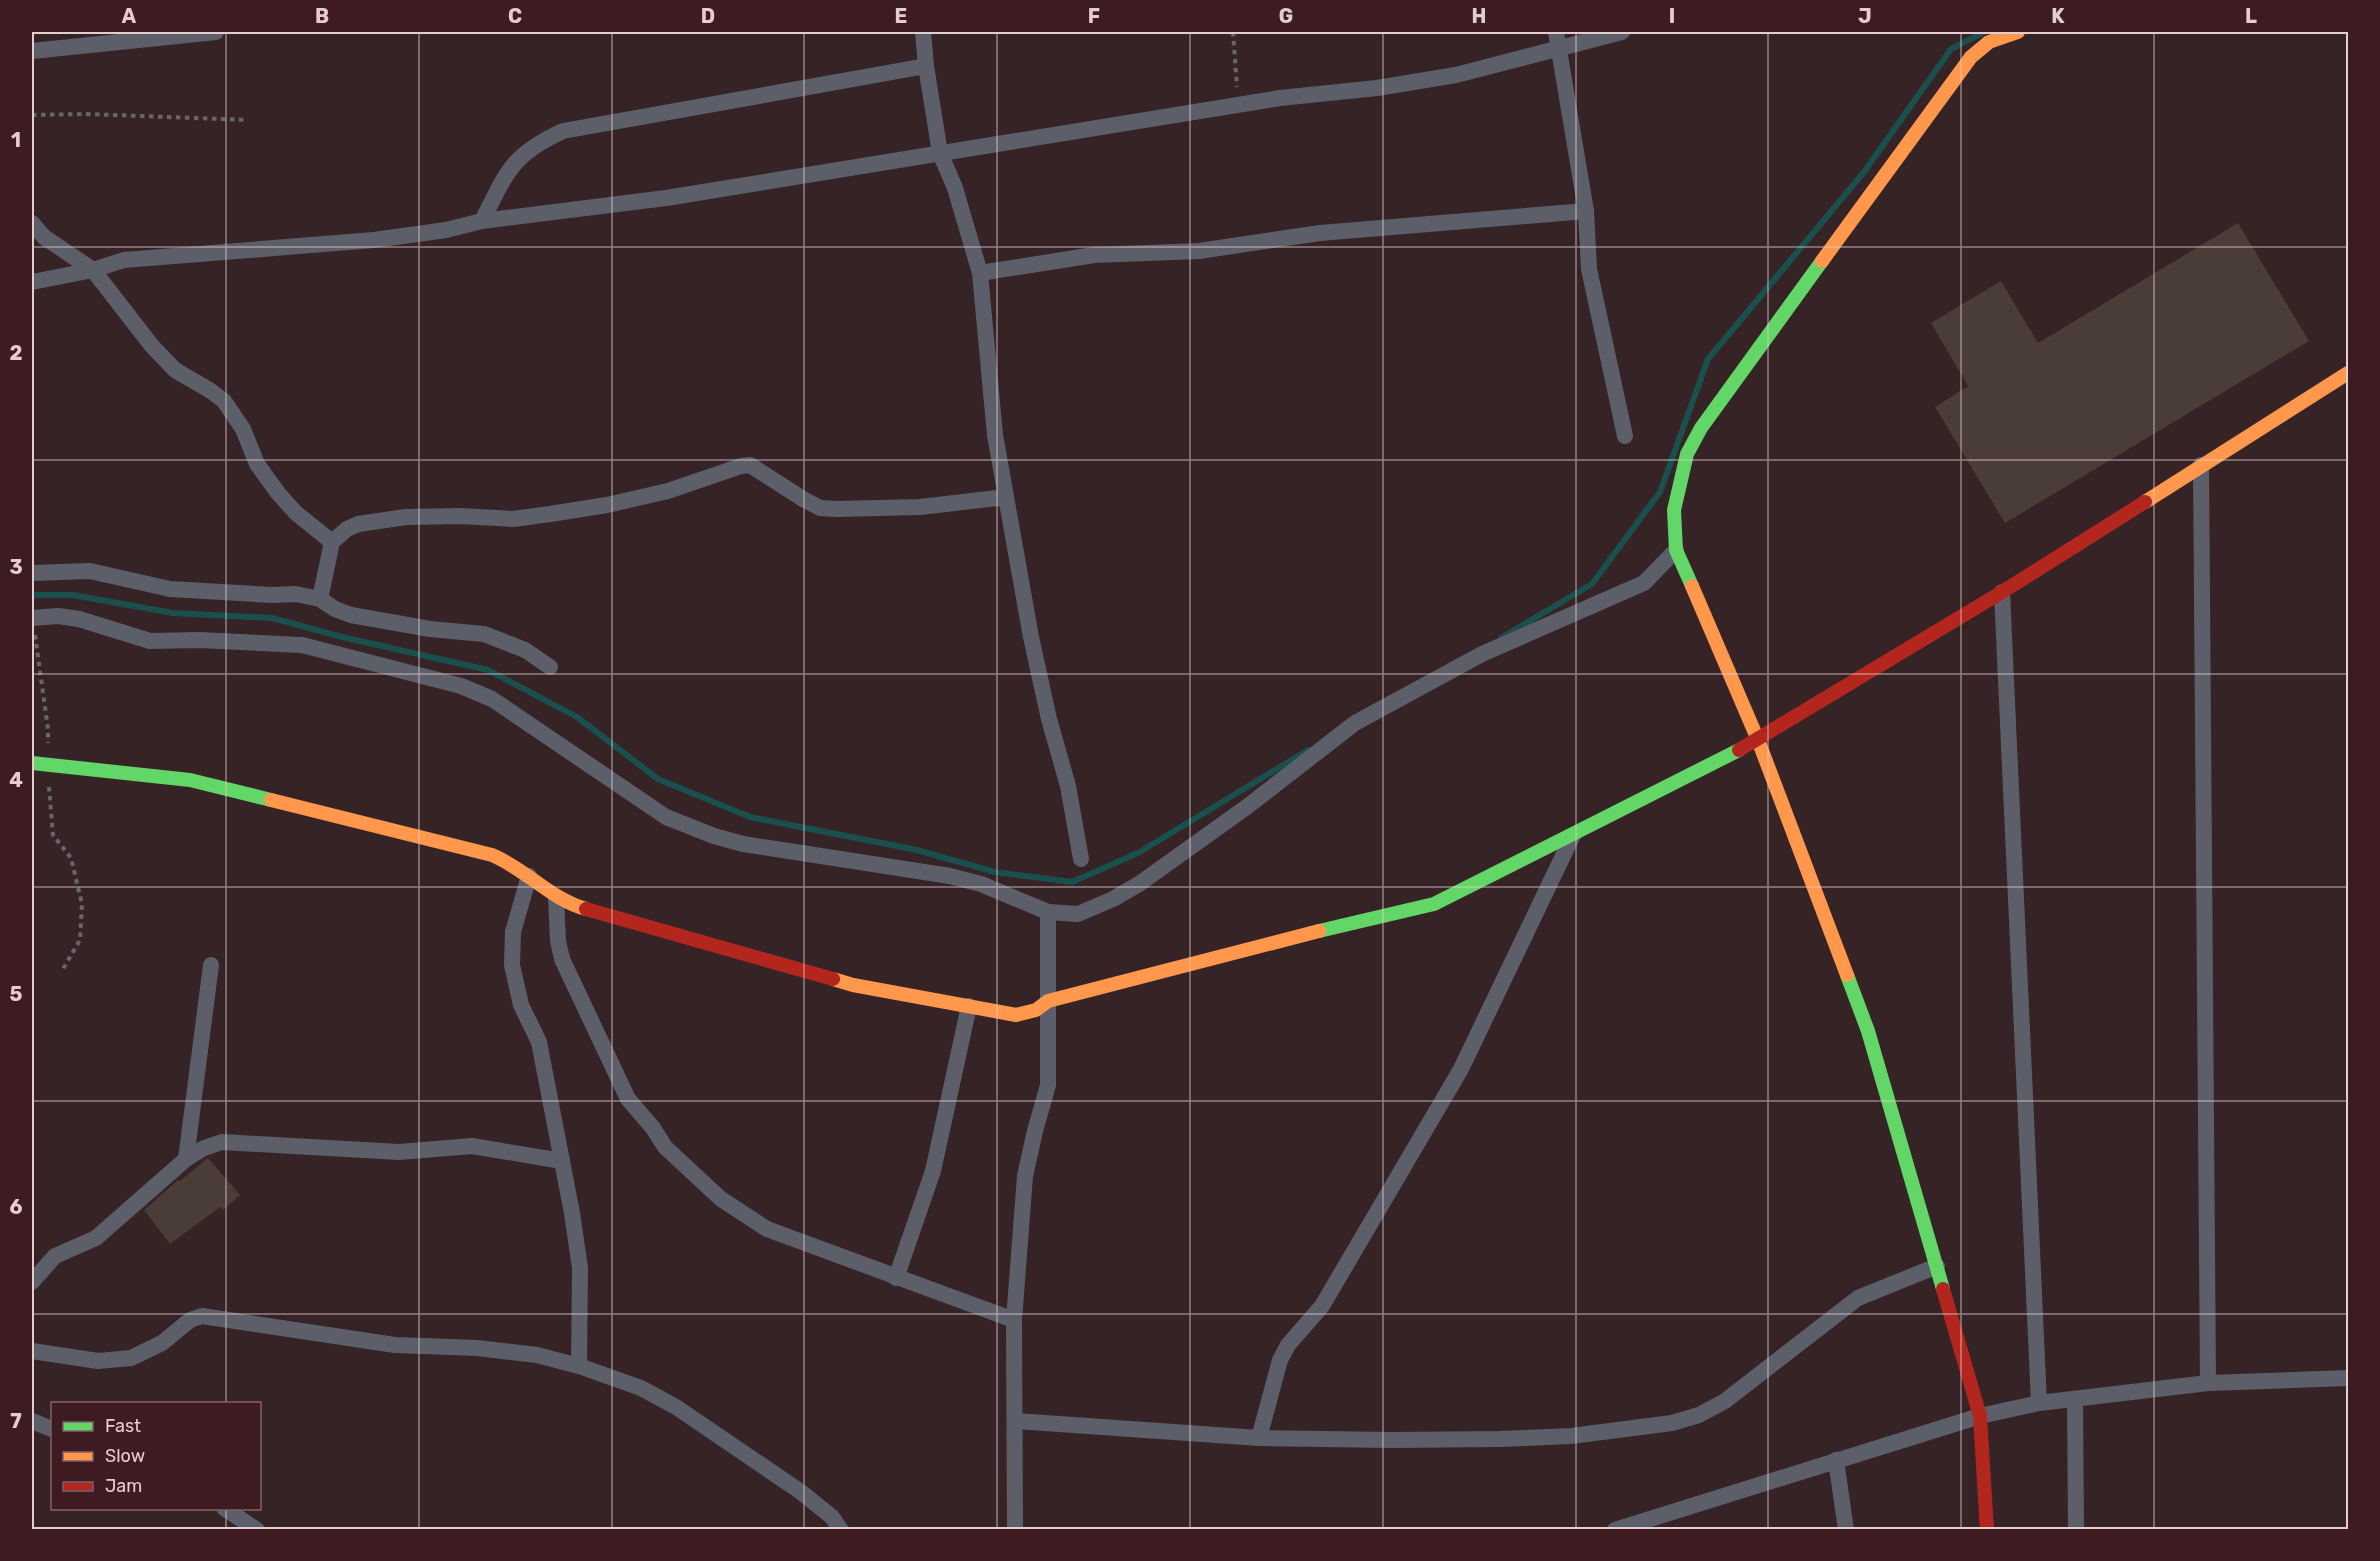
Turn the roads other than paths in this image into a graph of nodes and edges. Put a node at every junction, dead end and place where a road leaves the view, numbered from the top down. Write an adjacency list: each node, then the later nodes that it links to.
1 (216, 32): 7 (street)
2 (923, 32): 8 (street)
3 (1556, 32): 6 (street)
4 (1622, 32): 6 (street)
5 (2018, 32): 21 (street)
6 (1560, 49): 9 (street); 10 (street)
7 (32, 51)
8 (926, 66): 9 (street); 11 (street)
9 (940, 153): 11 (street); 14 (street)
10 (1586, 211): 14 (street); 17 (street)
11 (482, 221): 13 (street)
12 (32, 223): 13 (street)
13 (93, 270): 15 (street); 20 (street)
14 (980, 273): 19 (street)
15 (32, 282)
16 (2349, 373): 18 (street)
17 (1624, 436)
18 (2201, 465): 23 (street); 46 (street)
19 (1006, 497): 20 (street); 30 (street)
20 (332, 542): 24 (street)
21 (1676, 550): 27 (street); 33 (street)
22 (32, 573): 24 (street)
23 (2002, 592): 27 (street); 48 (street)
24 (320, 599): 26 (street)
25 (32, 618): 33 (street)
26 (550, 667)
27 (1758, 741): 29 (street); 39 (street)
28 (32, 763): 31 (street)
29 (1574, 836): 35 (street); 53 (street)
30 (1081, 859)
31 (529, 876): 32 (street); 38 (street)
32 (556, 897): 36 (street); 40 (street)
33 (1048, 912): 35 (street)
34 (211, 965): 37 (street)
35 (1048, 1001): 36 (street); 42 (street)
36 (969, 1006): 40 (street)
37 (186, 1159): 38 (street); 41 (street)
38 (562, 1161): 44 (street)
39 (1937, 1266): 49 (street); 53 (street)
40 (896, 1278): 42 (street)
41 (32, 1282)
42 (1014, 1320): 51 (street)
43 (32, 1351): 44 (street)
44 (579, 1365): 57 (street)
45 (2349, 1378): 46 (street)
46 (2208, 1383): 47 (street)
47 (2075, 1398): 48 (street); 62 (street)
48 (2039, 1403): 49 (street)
49 (1980, 1416): 54 (street); 61 (street)
50 (32, 1420): 52 (street)
51 (1016, 1421): 53 (street); 58 (street)
52 (51, 1429)
53 (1258, 1438)
54 (1836, 1460): 59 (street); 60 (street)
55 (226, 1510): 56 (street)
56 (257, 1530)
57 (841, 1530)
58 (1015, 1530)
59 (1615, 1530)
60 (1846, 1530)
61 (1987, 1530)
62 (2076, 1530)

